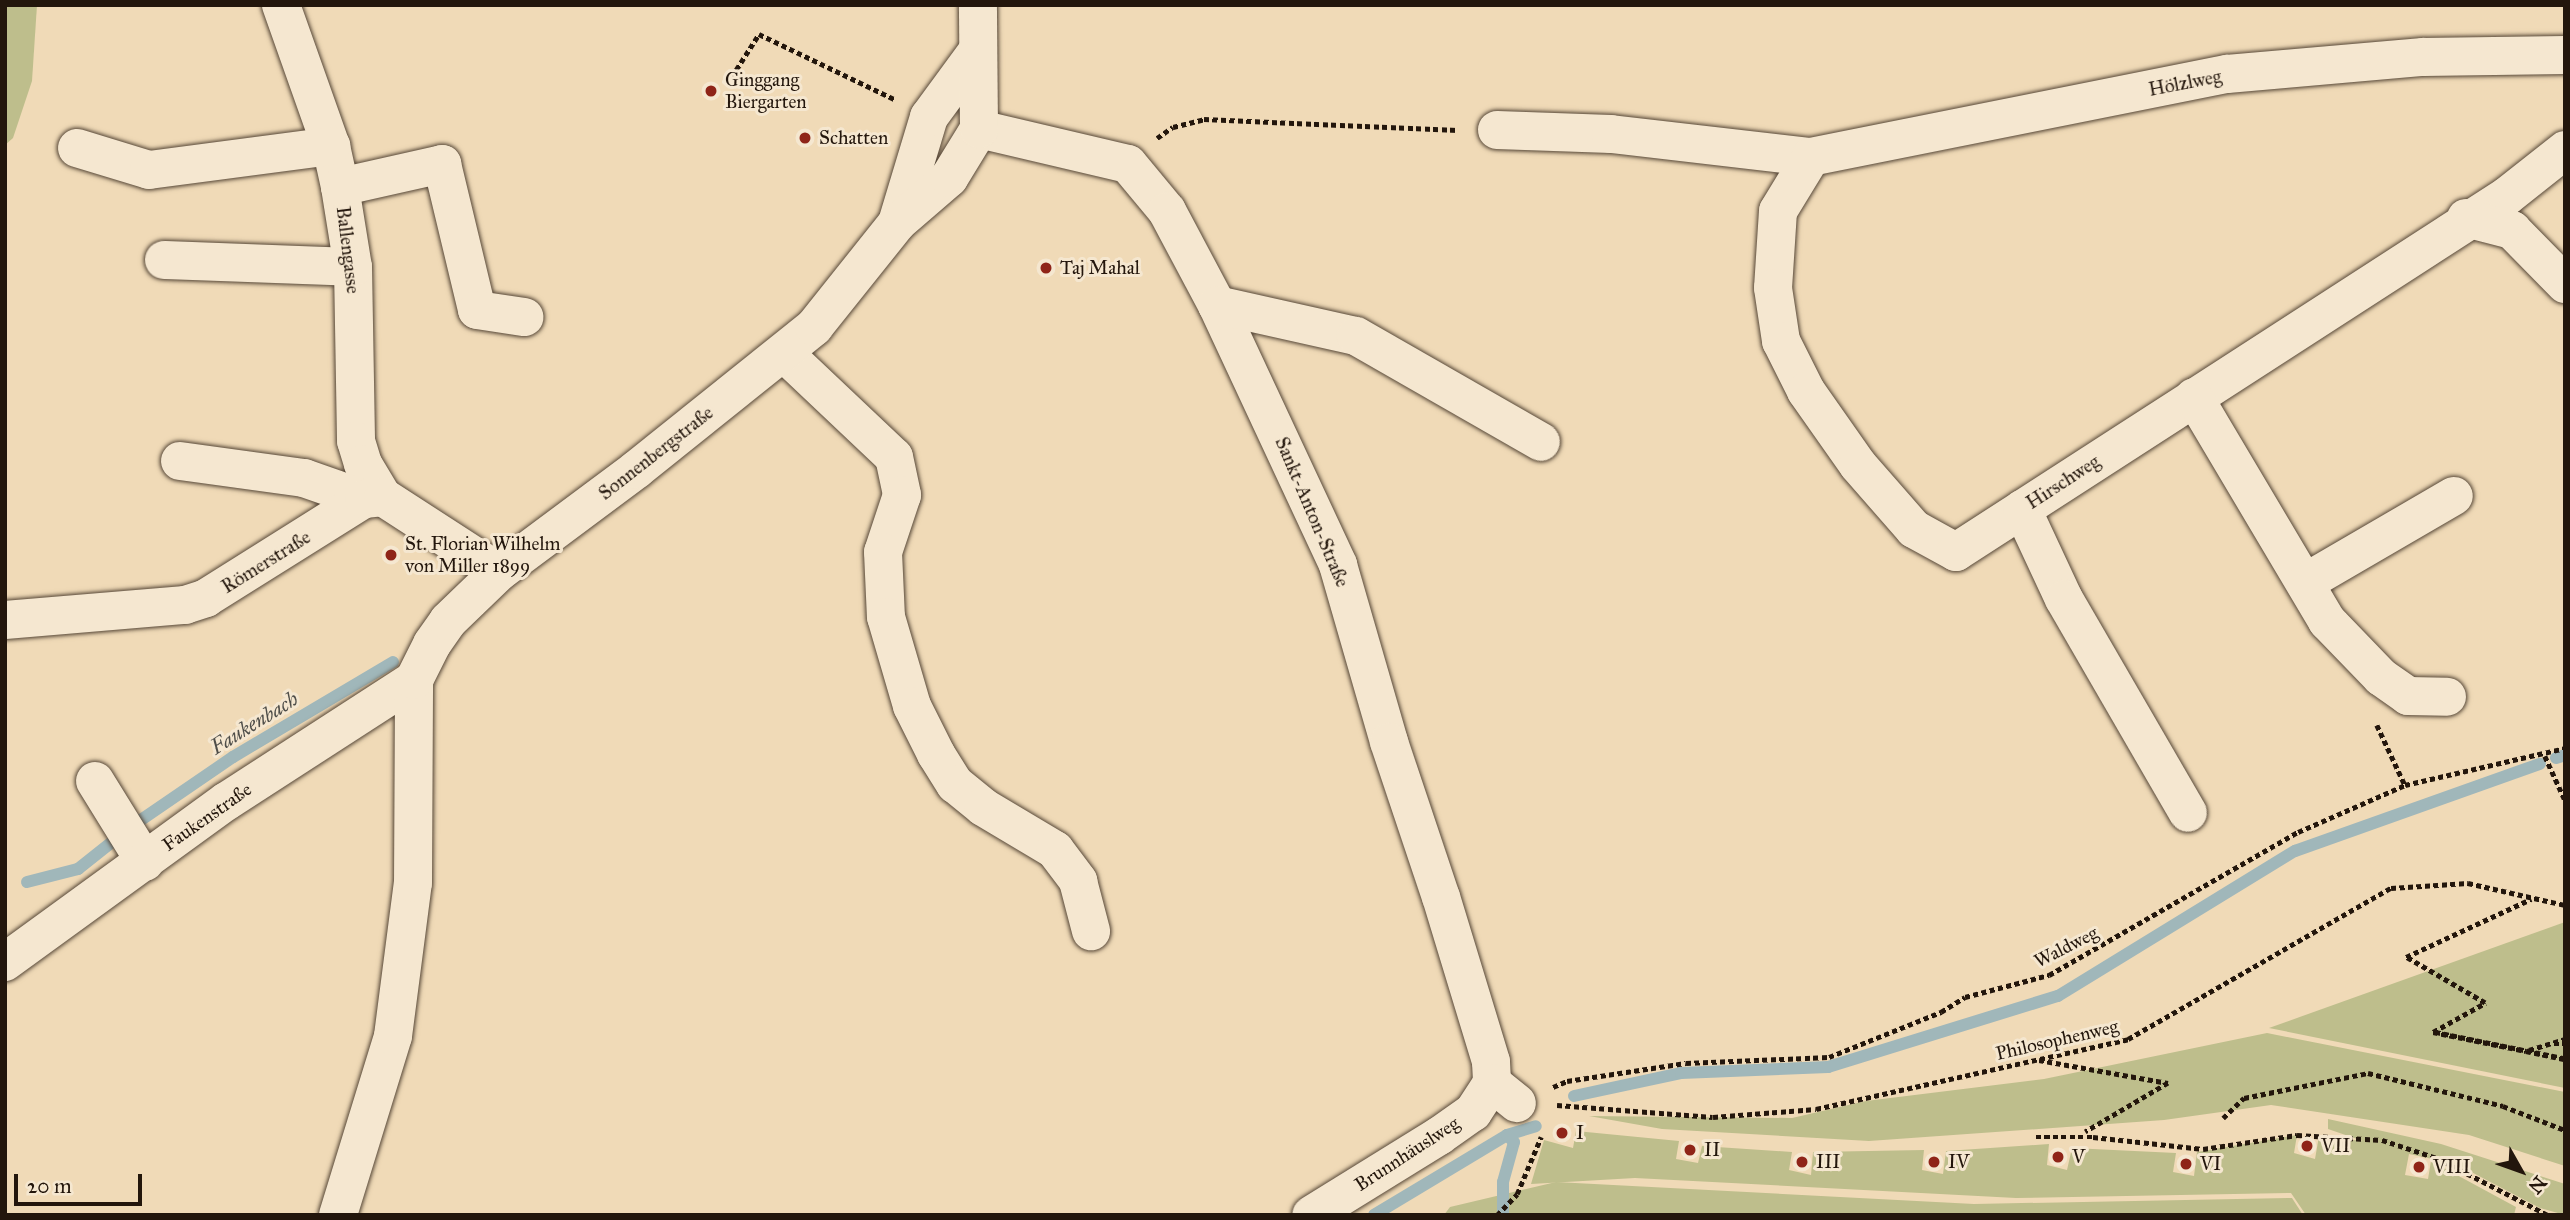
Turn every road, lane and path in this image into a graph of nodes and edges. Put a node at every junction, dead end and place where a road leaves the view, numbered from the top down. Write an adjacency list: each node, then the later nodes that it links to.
1 (281, 5): 10 (street, Ballengasse)
2 (978, 5): 3 (street)
3 (976, 53): 7 (street, Sonnenbergstraße); 8 (street)
4 (2551, 55): 6 (street); 13 (street, Hölzlweg)
5 (727, 84): 7 (path)
6 (2565, 86)
7 (929, 117): 17 (street, Sonnenbergstraße)
8 (979, 129): 14 (street); 17 (street, Sonnenbergstraße)
9 (1497, 130): 13 (street, Hölzlweg); 14 (path)
10 (331, 146): 11 (street); 15 (street, Ballengasse)
11 (77, 148)
12 (2565, 150): 16 (street, Hirschweg)
13 (1811, 157): 29 (street, Hirschweg)
14 (1128, 164): 21 (street, Sankt-Anton-Straße)
15 (340, 187): 19 (street, Ballengasse); 22 (street)
16 (2466, 218): 20 (street); 24 (street, Hirschweg)
17 (897, 223): 23 (street, Sonnenbergstraße)
18 (164, 260): 19 (street)
19 (353, 267): 28 (street, Ballengasse)
20 (2565, 284)
21 (1217, 305): 25 (street); 49 (street, Sankt-Anton-Straße)
22 (524, 317)
23 (784, 353): 30 (street, Sonnenbergstraße); 43 (street)
24 (2194, 397): 29 (street, Hirschweg); 31 (street)
25 (1541, 442)
26 (180, 461): 28 (street)
27 (2454, 496): 31 (street)
28 (373, 498): 30 (street); 32 (street, Römerstraße)
29 (2022, 509): 39 (street)
30 (499, 572): 33 (street, Sonnenbergstraße)
31 (2306, 582): 34 (street)
32 (5, 620)
33 (414, 680): 40 (street, Faukenstraße); 55 (street)
34 (2447, 697)
35 (2565, 748): 36 (path, Waldweg)
36 (2546, 756): 38 (path); 49 (path, Waldweg)
37 (95, 781): 40 (street)
38 (2565, 800)
39 (2188, 813)
40 (145, 862): 44 (street, Faukenstraße)
41 (2532, 899): 42 (path, Philosophenweg); 45 (path); 48 (path, Philosophenweg)
42 (2565, 905)
43 (1091, 931)
44 (5, 962)
45 (2433, 1031): 47 (path); 47 (path)
46 (2565, 1042): 47 (path)
47 (2526, 1051)
48 (2035, 1059): 49 (path, Philosophenweg); 52 (path)
49 (1505, 1093): 54 (path); 56 (street, Brunnhäuslweg)
50 (2223, 1118): 51 (path)
51 (2565, 1130)
52 (2085, 1132)
53 (2036, 1137): 57 (path)
54 (1501, 1211)
55 (338, 1215)
56 (1311, 1215)
57 (2548, 1215)

